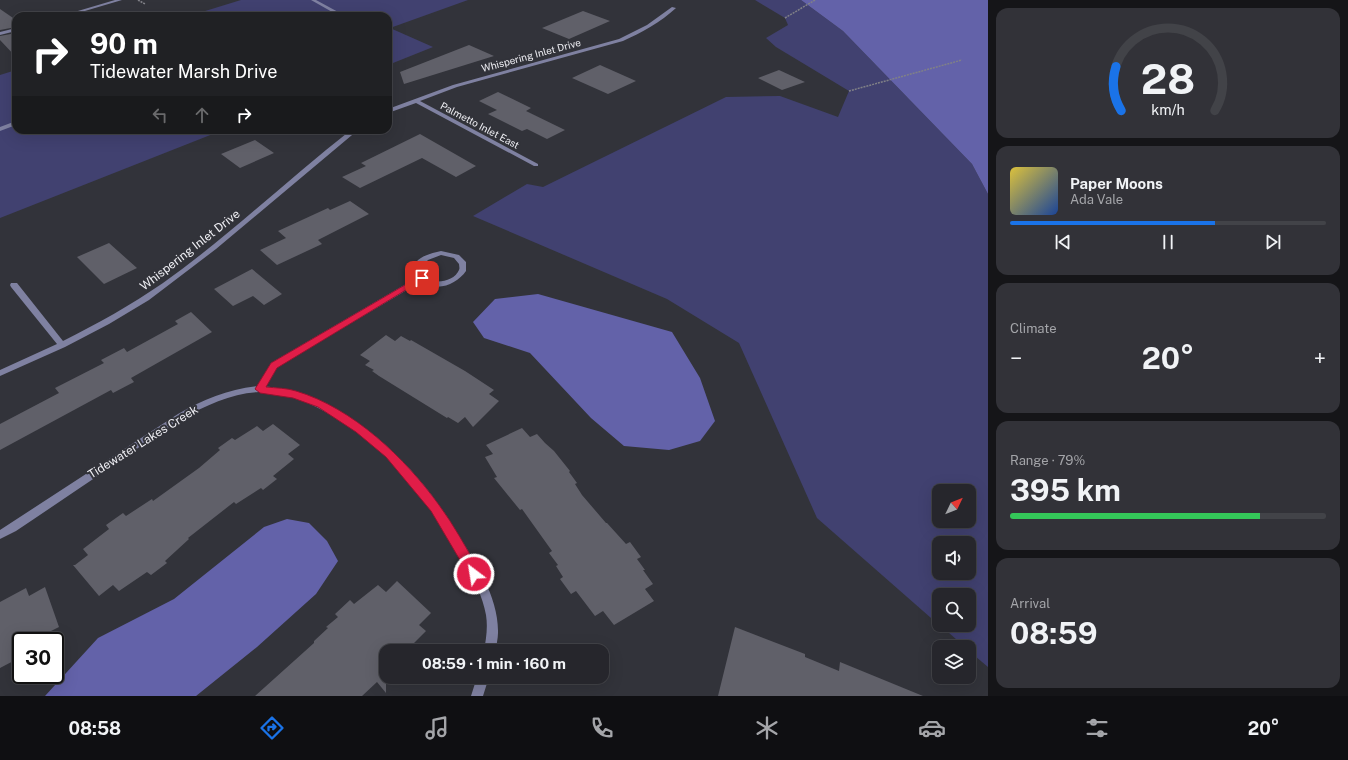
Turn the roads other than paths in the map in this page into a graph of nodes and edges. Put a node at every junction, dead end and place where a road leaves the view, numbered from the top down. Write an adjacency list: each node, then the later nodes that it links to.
1 (120, 0): 4 (street)
2 (313, 0): 5 (street)
3 (674, 8): 8 (street, Whispering Inlet Drive)
4 (77, 12)
5 (336, 12)
6 (12, 30): 7 (street)
7 (0, 34)
8 (415, 100): 9 (street, Whispering Inlet Drive); 13 (street, Palmetto Inlet East)
9 (392, 109)
10 (12, 124): 11 (street)
11 (0, 129)
12 (350, 134): 16 (street, Whispering Inlet Drive)
13 (536, 165)
14 (422, 278): 14 (street); 18 (street)
15 (14, 285): 16 (street)
16 (62, 345): 17 (street, Whispering Inlet Drive)
17 (0, 373)
18 (260, 389): 19 (street, Tidewater Lakes Creek); 20 (street, Tidewater Lakes Creek)
19 (0, 535)
20 (492, 644)
21 (480, 684): 22 (street)
22 (477, 696)

